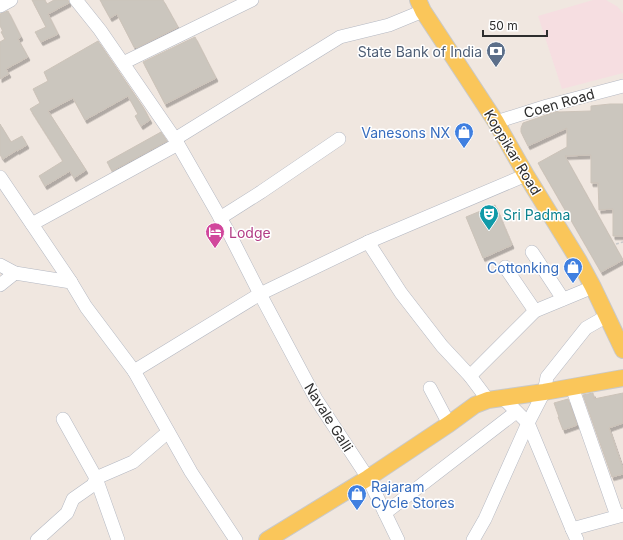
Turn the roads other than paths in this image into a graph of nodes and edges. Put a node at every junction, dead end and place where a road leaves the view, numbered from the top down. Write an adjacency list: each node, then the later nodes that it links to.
1 (11, 0): 5 (street)
2 (76, 0): 6 (street, Navale Galli)
3 (252, 0): 6 (street)
4 (421, 5): 8 (main road, Koppikar Road); 10 (street)
5 (0, 6)
6 (123, 63): 10 (street, Navale Galli)
7 (623, 86): 8 (street, Coen Road)
8 (496, 122): 11 (main road, Koppikar Road)
9 (339, 139): 13 (street)
10 (176, 142): 13 (street, Navale Galli); 14 (street)
11 (526, 175): 15 (street); 22 (main road, Koppikar Road)
12 (0, 177): 14 (street)
13 (220, 218): 23 (street, Navale Galli)
14 (32, 224): 20 (street)
15 (368, 242): 23 (street); 29 (street)
16 (532, 252): 24 (street)
17 (0, 265): 19 (street)
18 (505, 267): 25 (street)
19 (15, 273): 20 (street); 21 (street)
20 (71, 282): 28 (street)
21 (0, 285)
22 (592, 287): 24 (street); 26 (main road, Koppikar Road)
23 (260, 294): 28 (street); 41 (street, Navale Galli)
24 (563, 299): 25 (street)
25 (535, 311): 29 (street)
26 (607, 316): 27 (main road, Koppikar Road); 33 (street)
27 (623, 350)
28 (134, 371): 39 (street)
29 (470, 376): 34 (street)
30 (623, 378): 31 (main road)
31 (572, 387): 33 (main road); 43 (street)
32 (430, 388): 38 (street)
33 (544, 392): 34 (main road); 37 (street)
34 (495, 399): 35 (street); 38 (main road)
35 (516, 412): 37 (street); 42 (street)
36 (63, 419): 40 (street)
37 (528, 423): 44 (street); 50 (street)
38 (449, 424): 41 (main road)
39 (168, 432): 40 (street); 47 (street)
40 (96, 478): 45 (street); 46 (street)
41 (368, 478): 42 (street, Navale Galli); 48 (main road)
42 (385, 513): 49 (street, Navale Galli)
43 (620, 515): 44 (street)
44 (574, 534)
45 (37, 540)
46 (118, 540)
47 (236, 540)
48 (267, 540)
49 (398, 540)
50 (473, 540)

